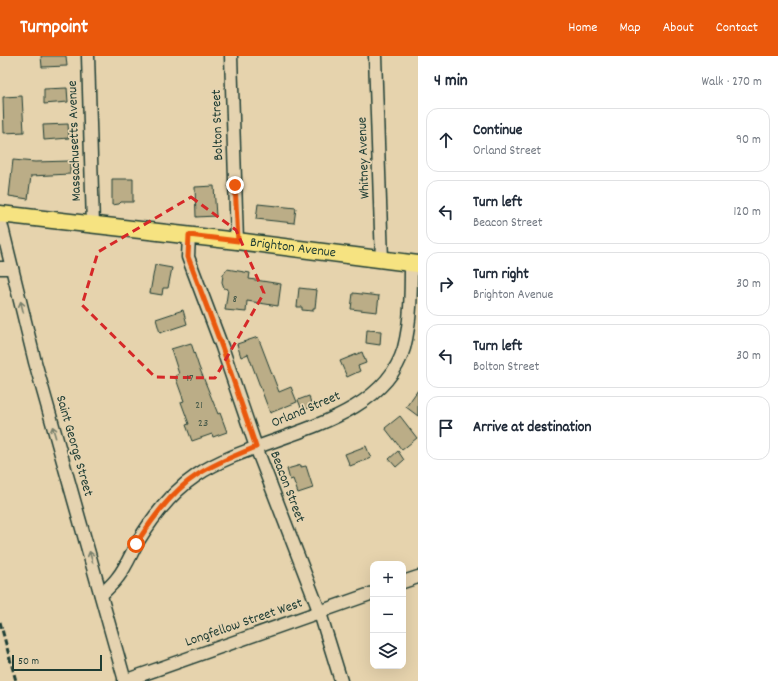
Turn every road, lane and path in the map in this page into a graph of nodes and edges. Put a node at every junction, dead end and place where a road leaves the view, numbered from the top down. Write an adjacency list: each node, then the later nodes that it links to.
1 (88, 56): 6 (street, Massachusetts Avenue)
2 (230, 56): 8 (street, Bolton Street)
3 (375, 56): 9 (street, Whitney Avenue)
4 (0, 214): 6 (main road, Brighton Avenue)
5 (0, 219): 11 (street, Saint George Street)
6 (93, 225): 7 (main road, Brighton Avenue)
7 (189, 235): 8 (main road, Brighton Avenue); 12 (street, Beacon Street)
8 (238, 241): 9 (main road, Brighton Avenue)
9 (382, 260): 10 (main road, Brighton Avenue)
10 (415, 264): 12 (street, Orland Street)
11 (6, 268): 15 (street, Saint George Street, one-way to 11)
12 (256, 447): 15 (street, Orland Street); 17 (street, Beacon Street)
13 (418, 577): 14 (street)
14 (406, 581)
15 (102, 595): 18 (street, Saint George Street)
16 (370, 595): 17 (street, Longfellow Street West)
17 (320, 613): 18 (street, Longfellow Street West); 19 (street, Beacon Street)
18 (124, 681)
19 (341, 681)

